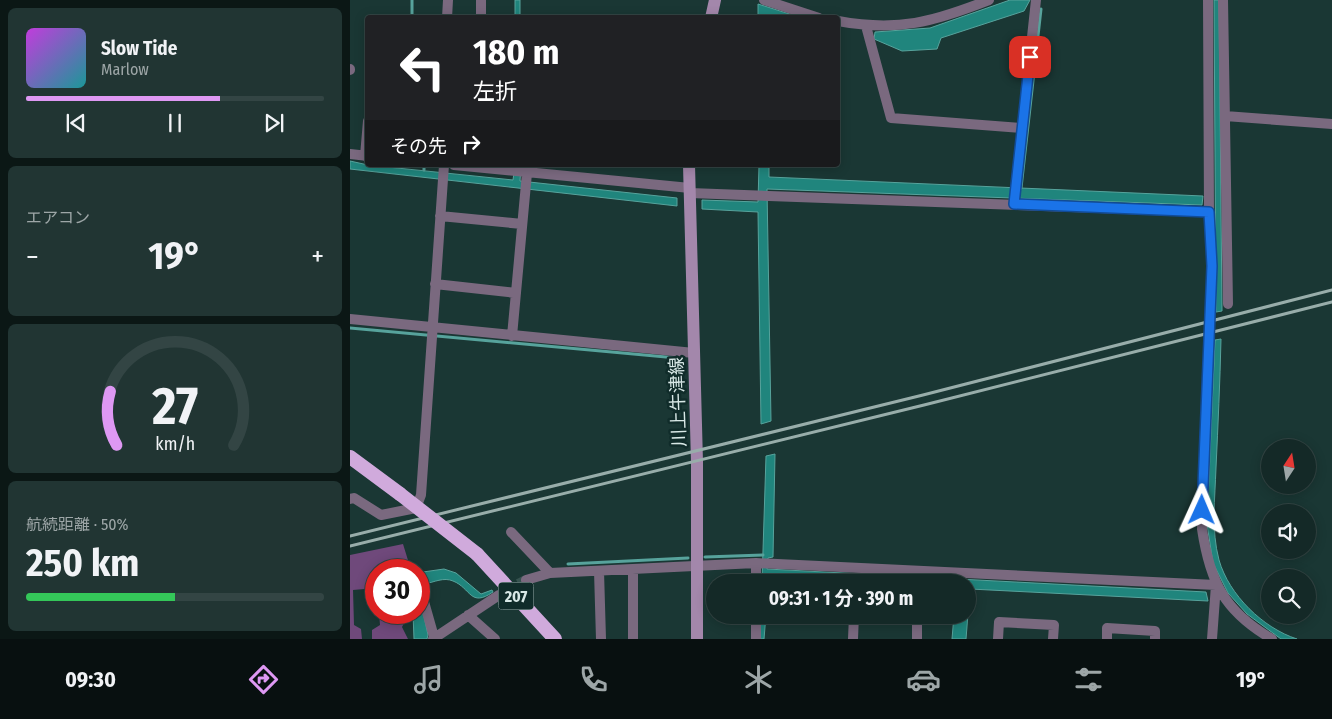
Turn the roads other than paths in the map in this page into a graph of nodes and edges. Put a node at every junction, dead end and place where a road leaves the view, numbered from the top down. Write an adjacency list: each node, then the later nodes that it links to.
1 (448, 0): 9 (street)
2 (481, 0): 10 (street)
3 (715, 0): 11 (main road)
4 (764, 0): 12 (street)
5 (988, 0): 14 (street)
6 (1036, 0): 17 (street)
7 (1208, 0): 26 (street)
8 (1223, 0): 15 (street)
9 (447, 15)
10 (481, 15)
11 (712, 15)
12 (810, 15)
13 (840, 21): 14 (street)
14 (866, 26): 17 (street)
15 (1225, 116): 16 (street); 31 (street)
16 (1332, 124)
17 (1022, 128): 25 (street)
18 (350, 154): 19 (street)
19 (365, 156)
20 (444, 167): 27 (street)
21 (489, 167): 23 (street)
22 (690, 167): 24 (main road, 川上牛津線)
23 (527, 172): 24 (street); 28 (street)
24 (690, 191): 25 (street); 35 (main road, 川上牛津線)
25 (1014, 204): 26 (street)
26 (1209, 212): 46 (street)
27 (440, 216): 28 (street); 29 (street)
28 (522, 224): 30 (street)
29 (435, 284): 30 (street); 33 (street)
30 (516, 293): 34 (street)
31 (1228, 304)
32 (350, 319): 33 (street)
33 (432, 328): 34 (street); 37 (street)
34 (512, 336): 35 (street)
35 (694, 353): 40 (main road, 川上牛津線)
36 (350, 457): 55 (highway, 207, bridge)
37 (350, 499)
38 (511, 532): 43 (street)
39 (756, 563): 40 (street); 44 (street); 46 (street)
40 (697, 567): 41 (street); 58 (main road, 川上牛津線)
41 (633, 570): 42 (street); 57 (street)
42 (599, 571): 43 (street); 56 (street)
43 (550, 573): 45 (street)
44 (756, 574)
45 (526, 580)
46 (1216, 585): 66 (street); 67 (street)
47 (499, 595): 48 (street)
48 (468, 615): 53 (street); 54 (street)
49 (430, 624): 53 (street)
50 (756, 624): 59 (street)
51 (854, 624): 60 (street)
52 (917, 624): 61 (street)
53 (434, 638)
54 (495, 639)
55 (555, 639)
56 (602, 639)
57 (633, 639)
58 (698, 639)
59 (756, 639)
60 (853, 639)
61 (917, 639)
62 (998, 639): 63 (street)
63 (1053, 639)
64 (1107, 639): 65 (street)
65 (1154, 639)
66 (1212, 639)
67 (1272, 639)

